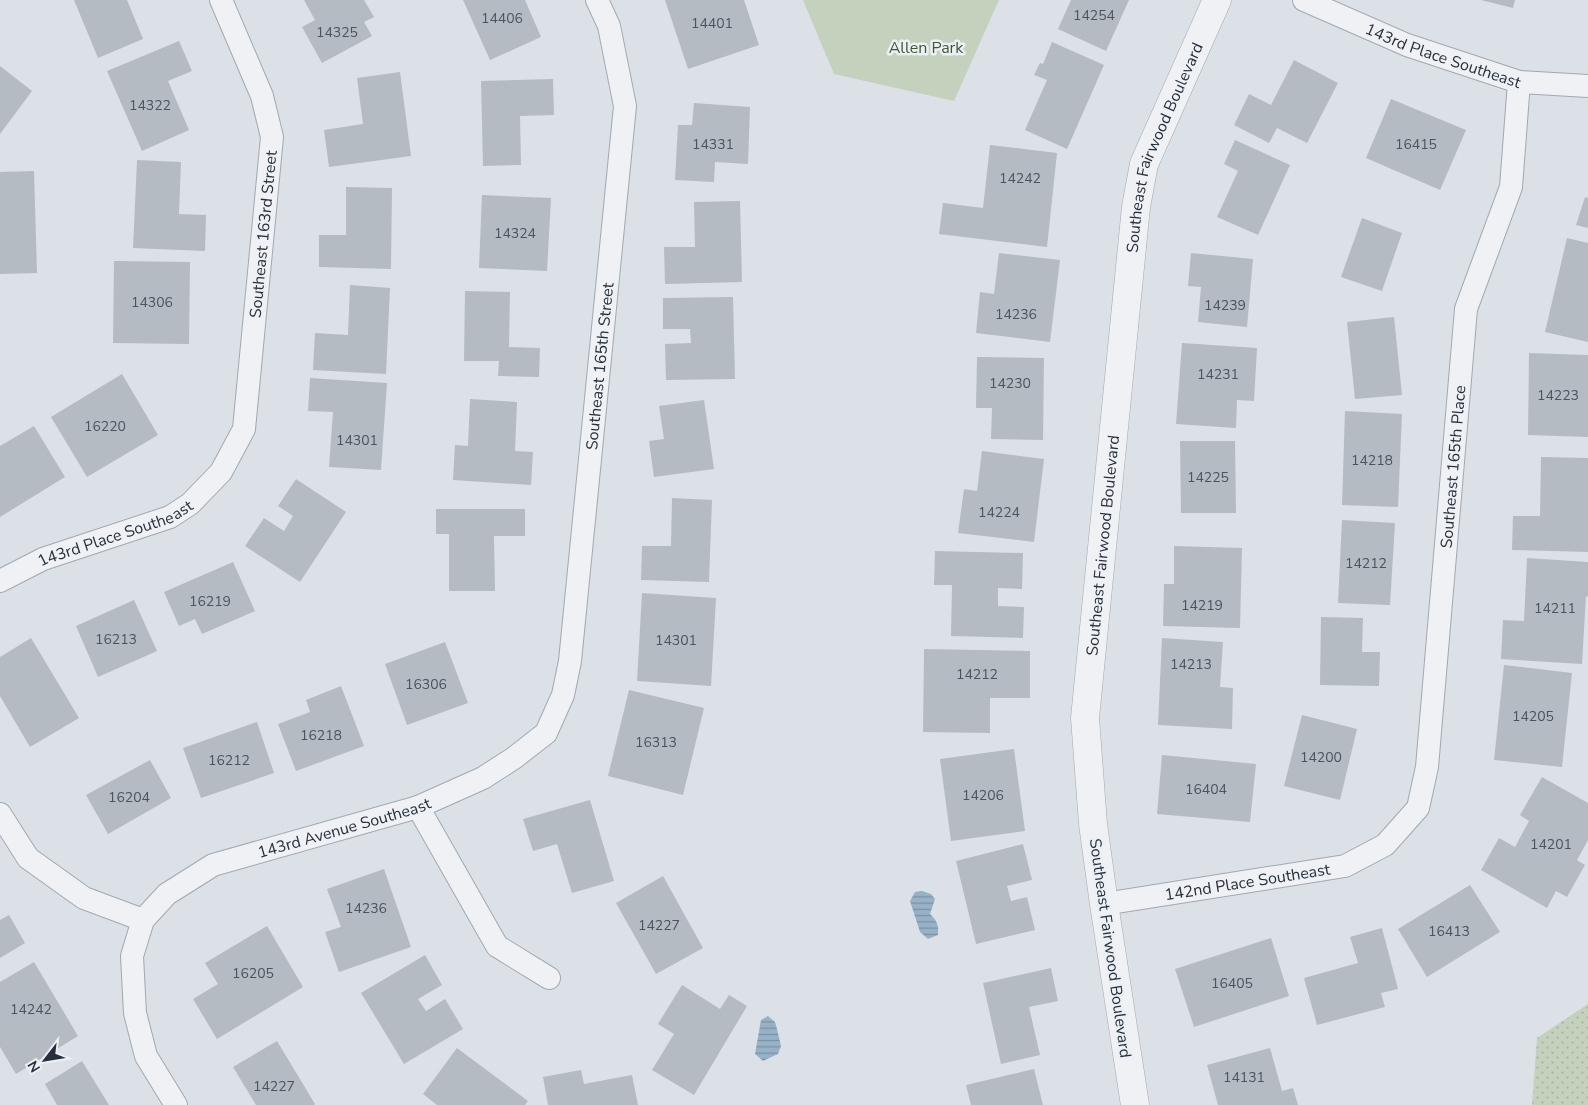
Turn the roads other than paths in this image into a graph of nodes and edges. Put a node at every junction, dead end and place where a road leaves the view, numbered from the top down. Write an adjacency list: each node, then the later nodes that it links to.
1 (222, 0): 7 (street, Southeast 163rd Street)
2 (597, 0): 9 (street, Southeast 165th Street)
3 (1217, 0): 13 (street, Southeast Fairwood Boulevard)
4 (1304, 0): 5 (street, 143rd Place Southeast)
5 (1519, 82): 6 (street, 143rd Place Southeast); 12 (street, Southeast 165th Place)
6 (1588, 86)
7 (221, 472): 8 (street, 143rd Place Southeast)
8 (0, 581)
9 (546, 733): 10 (street, 143rd Avenue Southeast)
10 (418, 806): 14 (street, 143rd Avenue Southeast); 15 (street)
11 (0, 814): 14 (street)
12 (1385, 844): 13 (street, 142nd Place Southeast)
13 (1104, 904): 17 (street, Southeast Fairwood Boulevard)
14 (143, 920): 16 (street)
15 (549, 978)
16 (176, 1105)
17 (1135, 1105)

